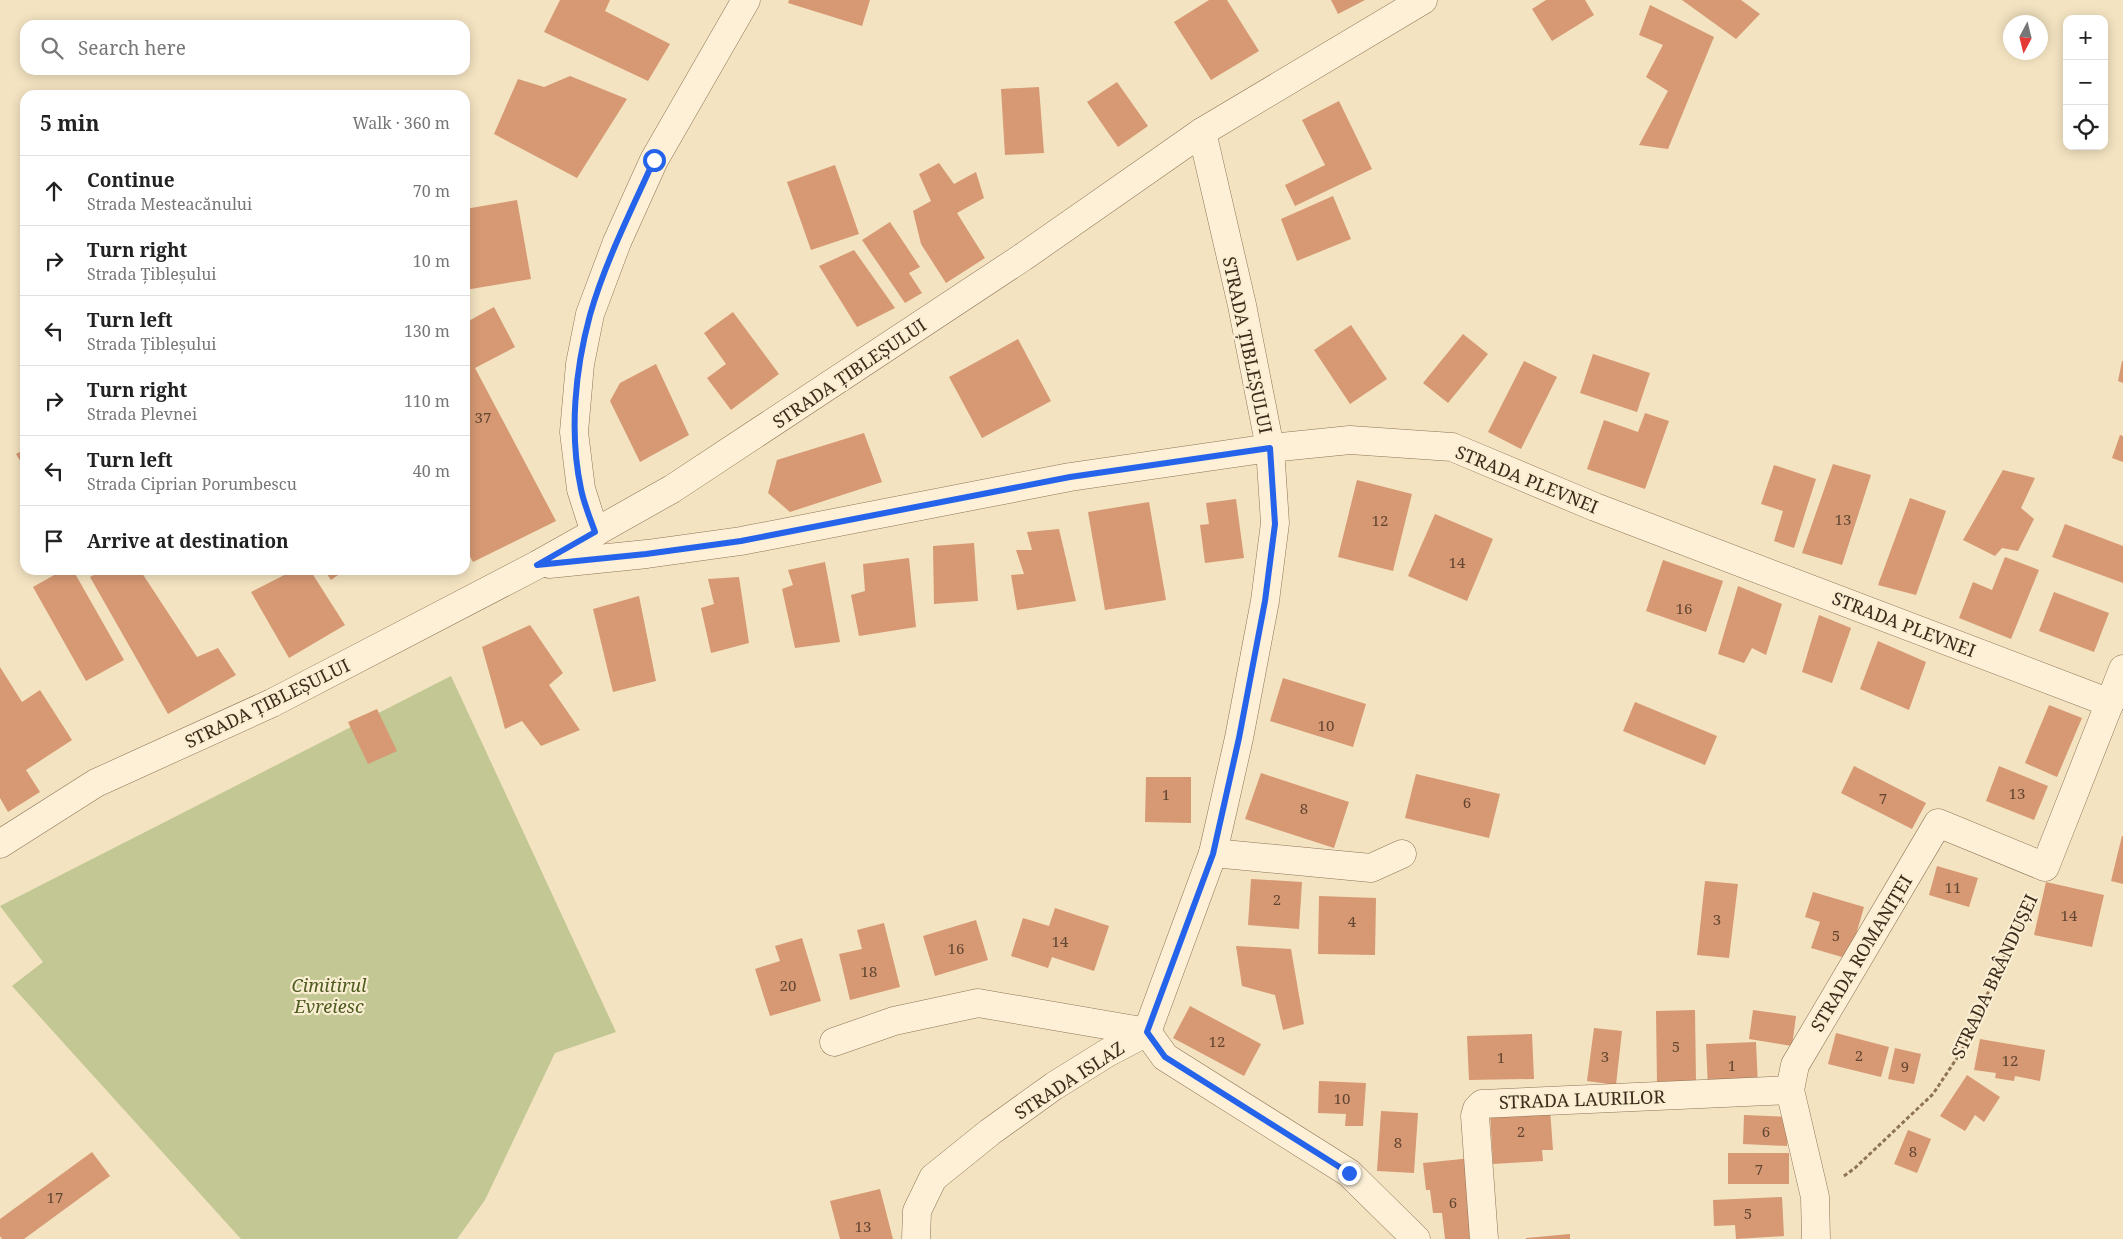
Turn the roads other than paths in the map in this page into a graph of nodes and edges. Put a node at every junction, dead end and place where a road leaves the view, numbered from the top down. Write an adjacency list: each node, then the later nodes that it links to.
1 (746, 0): 5 (street)
2 (1422, 0): 3 (street, STRADA ȚIBLEȘULUI)
3 (1202, 132): 4 (street, STRADA ȚIBLEȘULUI); 5 (street, STRADA ȚIBLEȘULUI)
4 (1270, 448): 6 (street, STRADA ȚIBLEȘULUI); 8 (street, STRADA PLEVNEI); 10 (street)
5 (595, 532): 6 (street, STRADA ȚIBLEȘULUI)
6 (537, 565): 9 (street, STRADA ȚIBLEȘULUI)
7 (2123, 669): 8 (street)
8 (2110, 703): 14 (street, STRADA ROMANIȚEI)
9 (0, 844)
10 (1213, 854): 11 (street); 12 (street)
11 (1402, 854)
12 (1147, 1032): 13 (street, STRADA ISLAZ); 15 (street, STRADA ISLAZ); 16 (street)
13 (834, 1042)
14 (1790, 1090): 17 (street, STRADA LAURILOR); 18 (street, STRADA ROMANIȚEI)
15 (916, 1239)
16 (1416, 1239)
17 (1484, 1239)
18 (1816, 1239)

